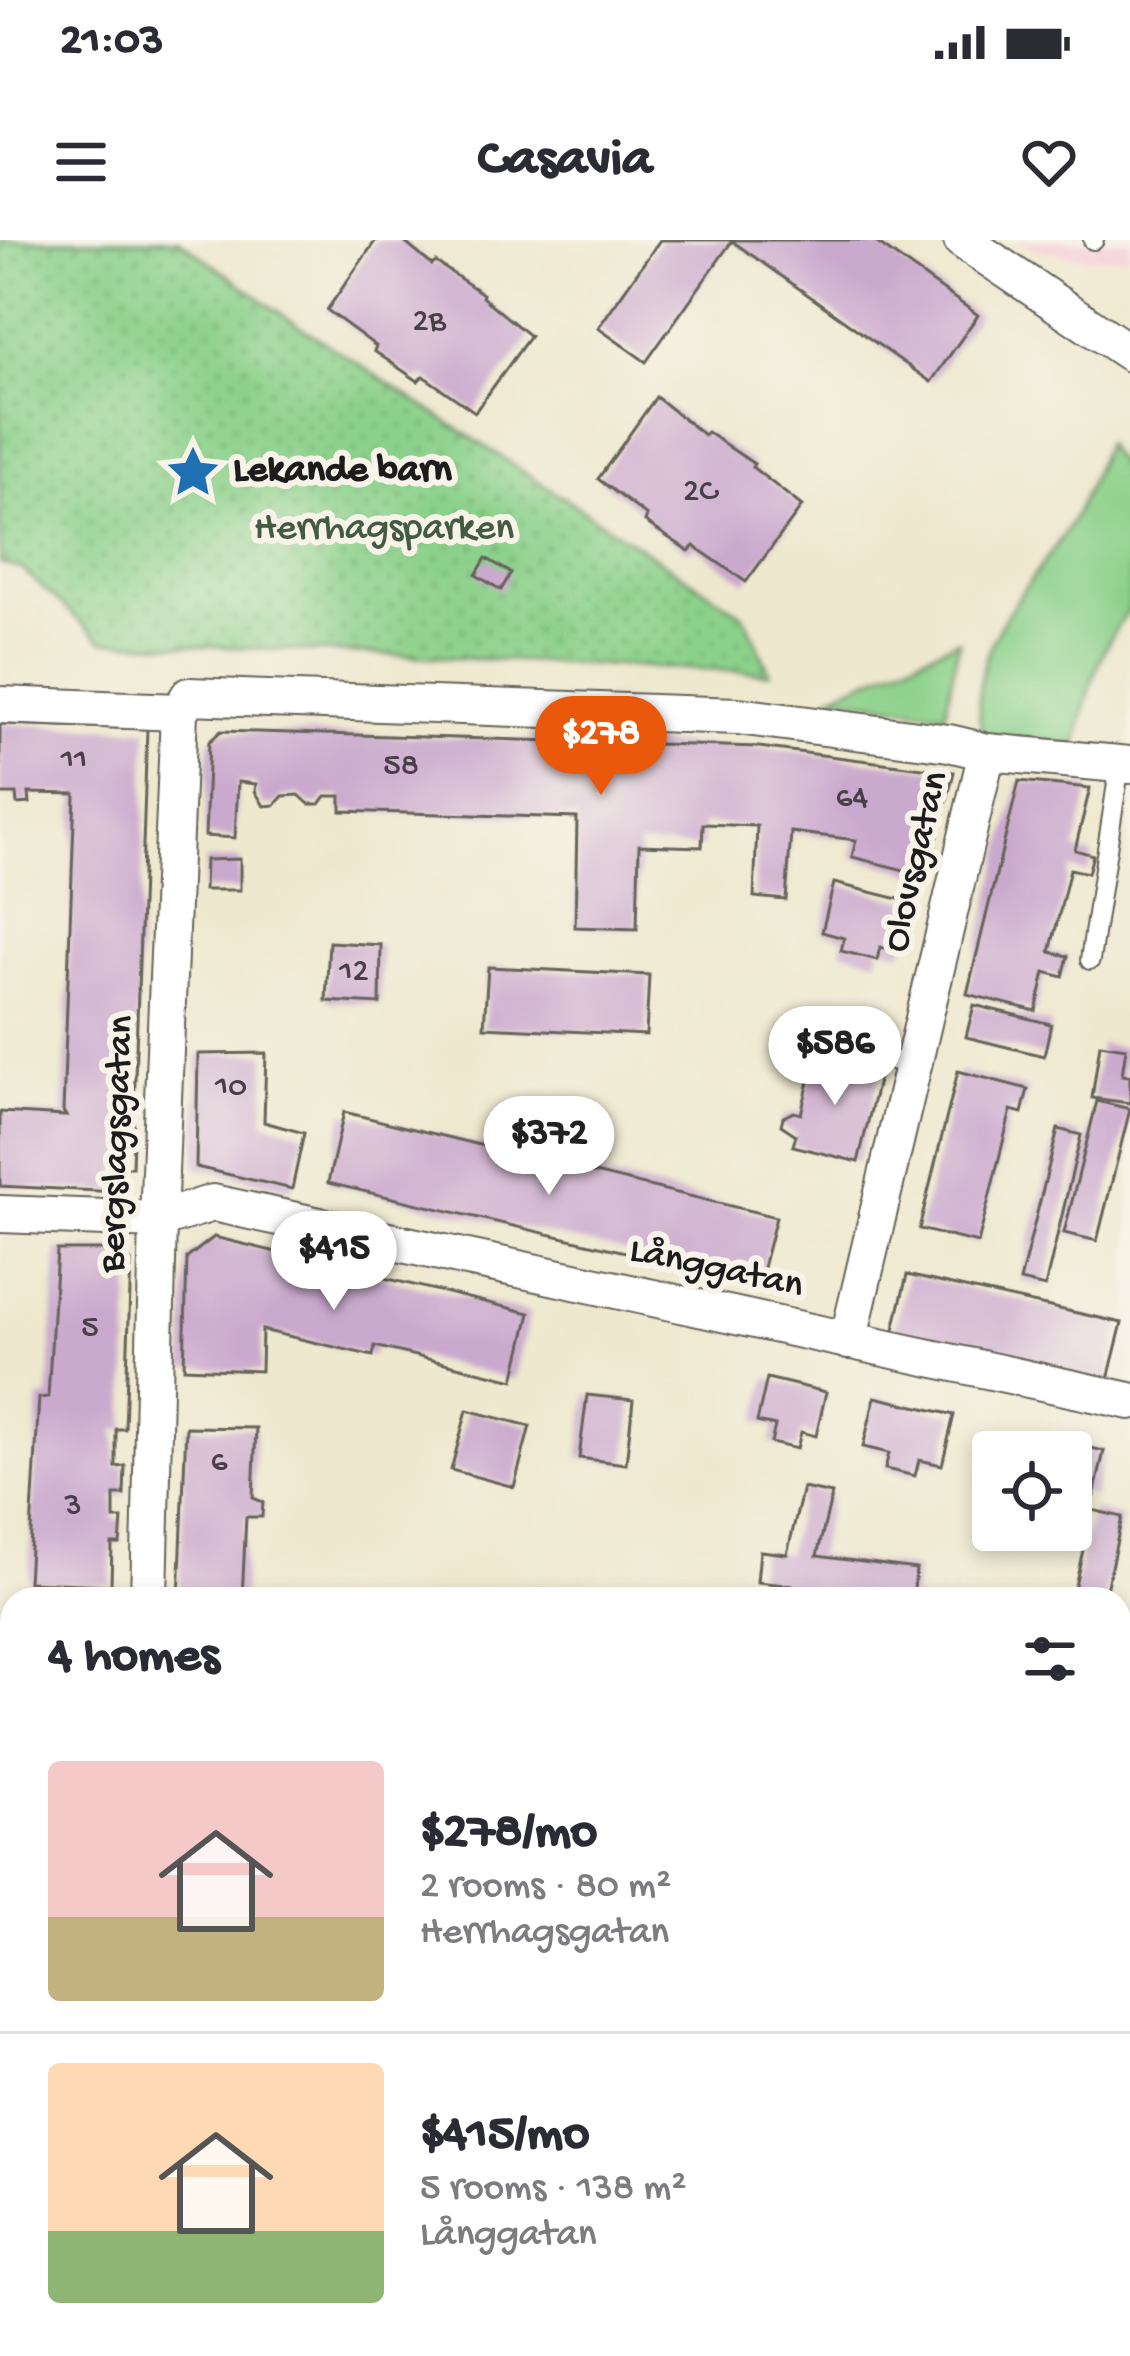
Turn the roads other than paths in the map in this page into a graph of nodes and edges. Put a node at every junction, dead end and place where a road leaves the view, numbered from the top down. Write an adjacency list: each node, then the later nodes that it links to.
1 (962, 240): 2 (street)
2 (1130, 353)
3 (184, 704): 4 (street); 5 (street); 11 (street, Bergslagsgatan)
4 (0, 705)
5 (987, 752): 6 (street); 9 (street, Olovsgatan)
6 (1125, 765): 7 (lane)
7 (1090, 960)
8 (808, 1040): 9 (lane)
9 (913, 1065): 12 (street, Olovsgatan)
10 (0, 1214): 11 (street, Långgatan)
11 (158, 1220): 12 (street, Långgatan); 14 (street, Bergslagsgatan)
12 (848, 1341): 13 (street, Långgatan)
13 (1130, 1401)
14 (149, 1587)

